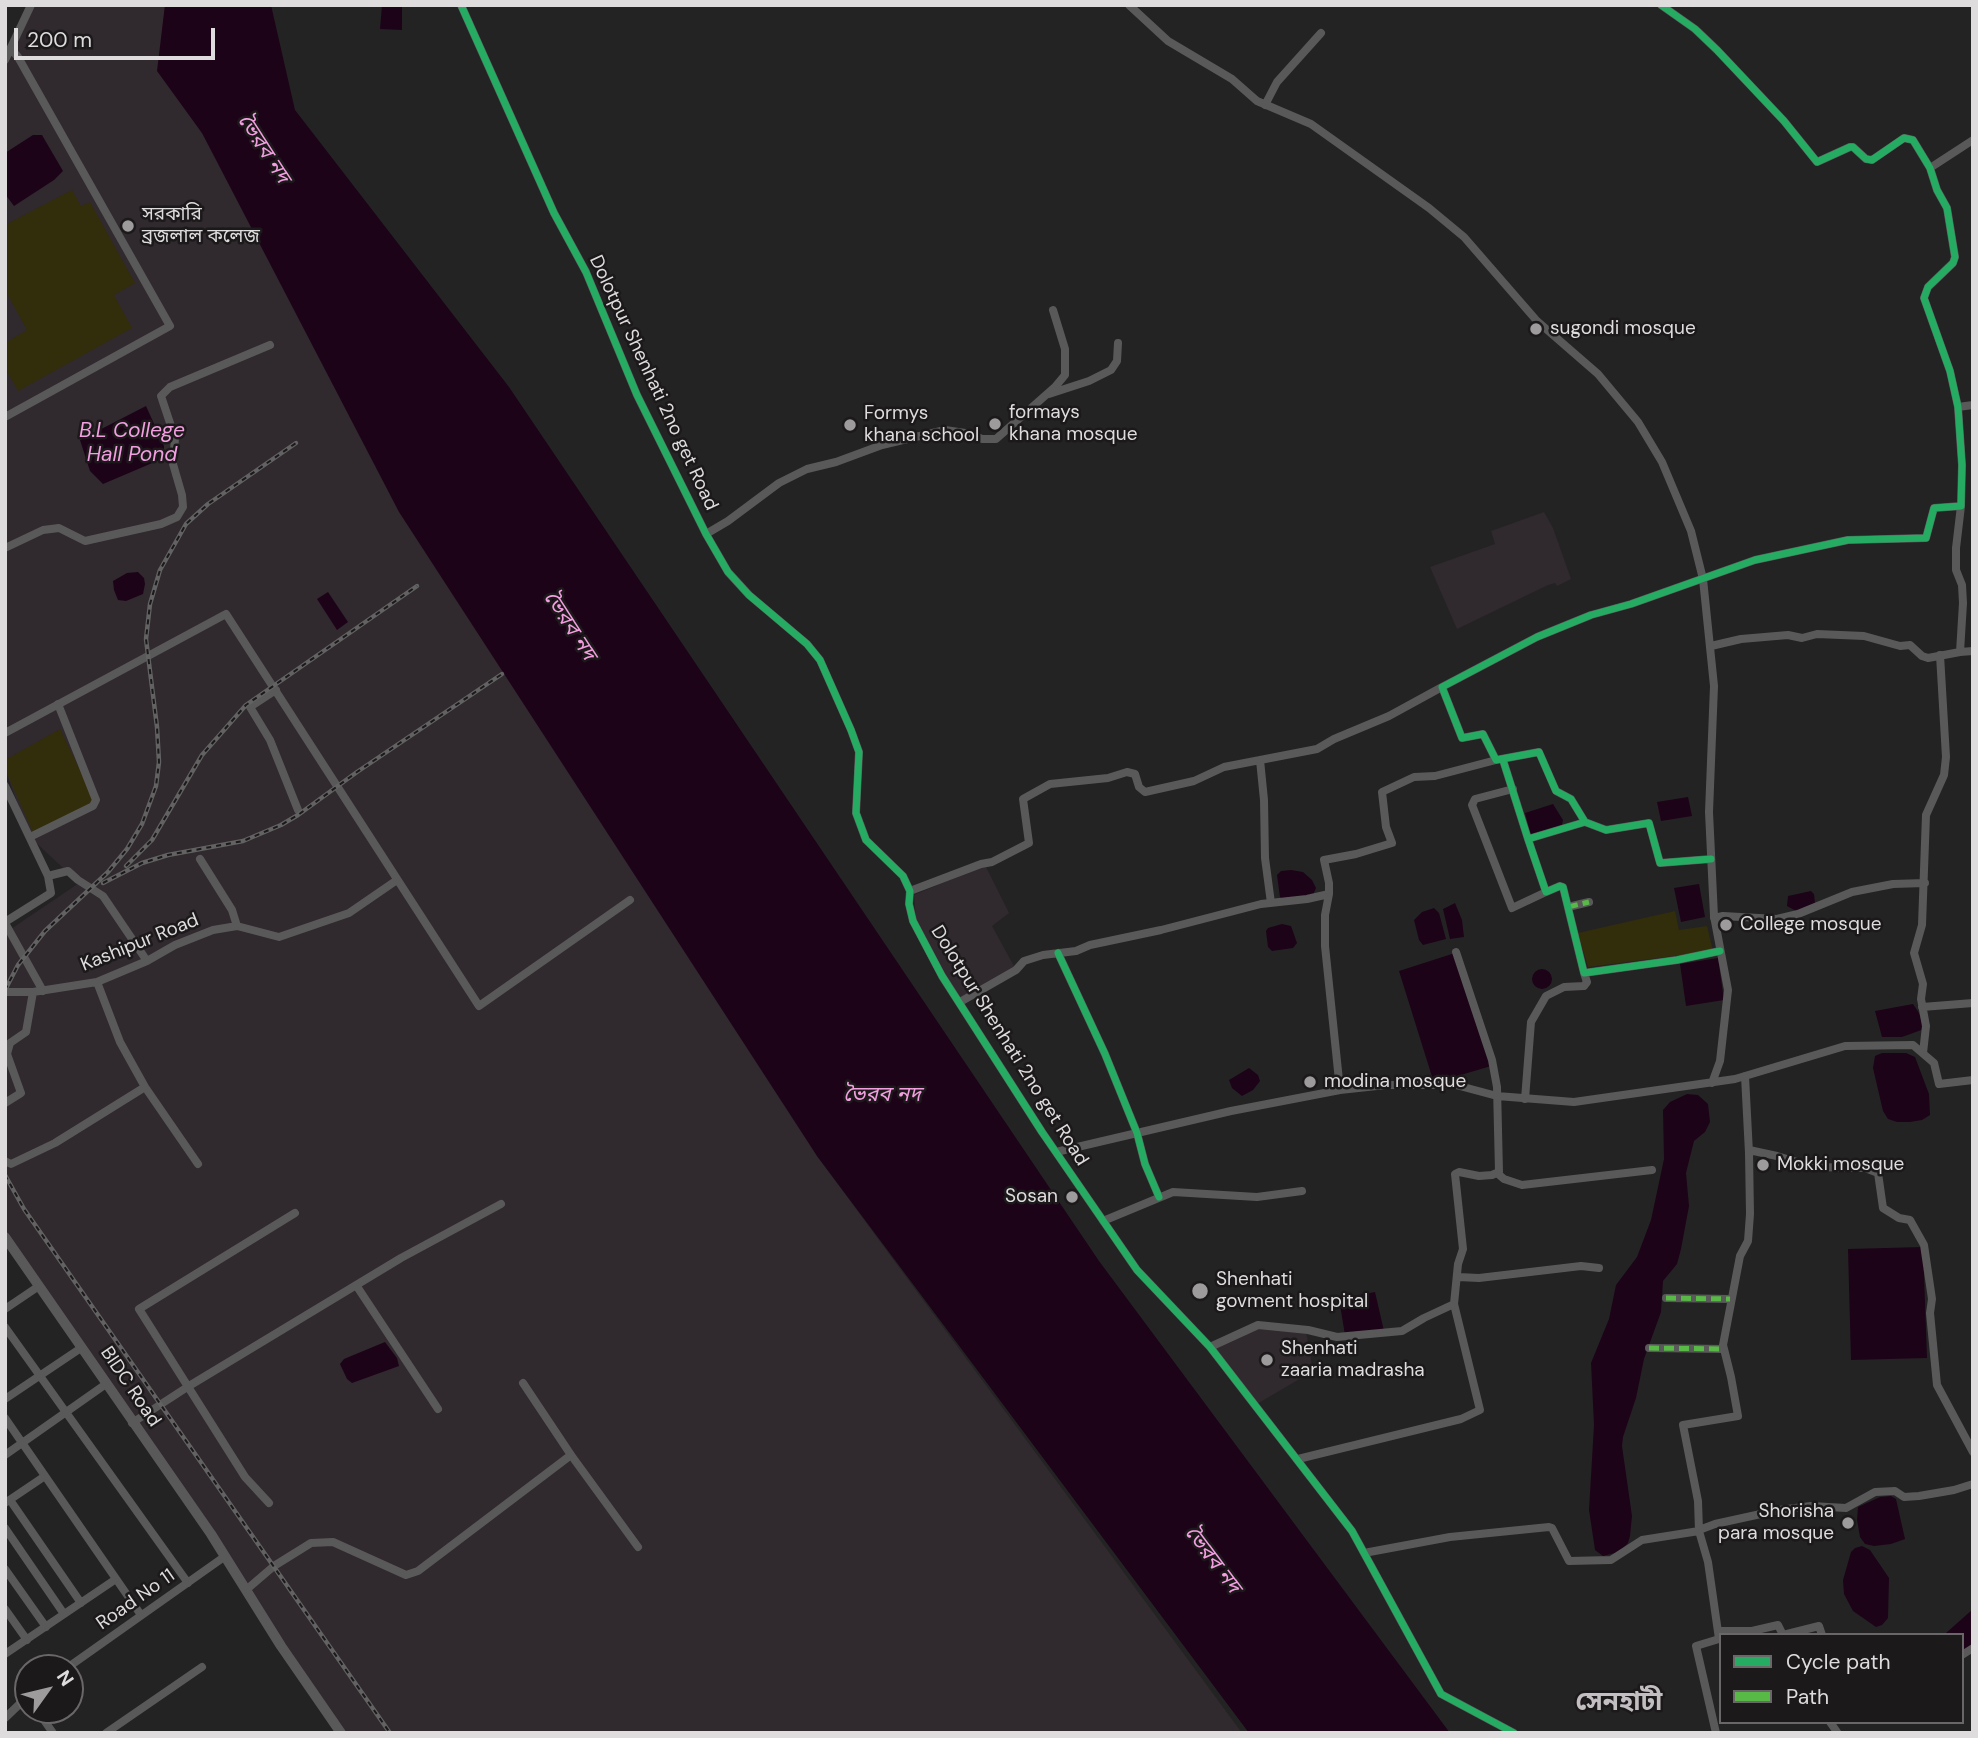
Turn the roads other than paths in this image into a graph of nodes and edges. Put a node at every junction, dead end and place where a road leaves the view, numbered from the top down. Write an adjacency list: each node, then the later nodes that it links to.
1 (32, 5): 6 (street)
2 (461, 5): 19 (street, Dolotpur Shenhati 2no get Road)
3 (1129, 5): 8 (street)
4 (1661, 5): 10 (street)
5 (1321, 33): 8 (street)
6 (11, 49): 7 (street); 17 (street)
7 (5, 60)
8 (1265, 105): 21 (street)
9 (1973, 140): 10 (street)
10 (1930, 167): 16 (street)
11 (1053, 310): 14 (street)
12 (1118, 343): 14 (street)
13 (270, 345): 20 (street)
14 (1046, 395): 19 (street)
15 (1973, 405): 16 (street)
16 (1958, 407): 18 (street)
17 (5, 417)
18 (1961, 506): 21 (street); 24 (street)
19 (706, 534): 43 (street, Dolotpur Shenhati 2no get Road)
20 (5, 548)
21 (1703, 579): 22 (street); 26 (street)
22 (1711, 646): 25 (street); 39 (street)
23 (1973, 651): 24 (street)
24 (1960, 652): 25 (street)
25 (1940, 655): 42 (street)
26 (1443, 687): 30 (street); 31 (street)
27 (276, 690): 28 (street); 34 (street); 41 (street)
28 (58, 704): 29 (street); 36 (street)
29 (5, 733)
30 (1260, 760): 43 (street); 48 (street)
31 (1500, 760): 33 (street); 35 (street); 45 (street)
32 (5, 786): 36 (street)
33 (1513, 789): 37 (street); 44 (street)
34 (298, 810)
35 (1585, 822): 37 (street); 39 (street)
36 (30, 837): 40 (street)
37 (1528, 839): 44 (street)
38 (200, 859): 52 (street)
39 (1711, 859): 50 (street)
40 (48, 876): 51 (street); 56 (street)
41 (397, 880): 46 (street); 52 (street, Kashipur Road)
42 (1925, 883): 50 (street); 64 (street)
43 (910, 891): 62 (street, Dolotpur Shenhati 2no get Road)
44 (1546, 892): 49 (street)
45 (1329, 894): 48 (street); 70 (street)
46 (630, 900)
47 (1589, 901): 49 (street)
48 (1271, 903): 55 (street)
49 (1568, 907): 57 (street)
50 (1714, 918): 53 (street)
51 (5, 923): 59 (street)
52 (237, 926): 56 (street, Kashipur Road)
53 (1720, 951): 57 (street); 68 (street)
54 (1456, 952): 71 (street)
55 (1058, 953): 62 (street); 74 (street)
56 (147, 961): 58 (street, Kashipur Road)
57 (1584, 973): 72 (street)
58 (97, 982): 59 (street, Kashipur Road); 69 (street)
59 (43, 991): 61 (street, Kashipur Road)
60 (5, 992): 61 (street, Kashipur Road)
61 (33, 992): 73 (street)
62 (960, 1002): 76 (street, Dolotpur Shenhati 2no get Road)
63 (1973, 1003): 64 (street)
64 (1922, 1007): 65 (street)
65 (1923, 1053): 66 (street); 67 (street)
66 (1745, 1076): 68 (street); 75 (street)
67 (1973, 1080)
68 (1712, 1083): 72 (street)
69 (145, 1087): 77 (street); 78 (street)
70 (1340, 1090): 71 (street); 74 (street)
71 (1497, 1096): 72 (street); 80 (street)
72 (1525, 1099)
73 (5, 1103)
74 (1137, 1133): 76 (street); 82 (street)
75 (1749, 1150): 93 (street); 111 (street)
76 (1056, 1152): 85 (street, Dolotpur Shenhati 2no get Road)
77 (5, 1161)
78 (198, 1164)
79 (1652, 1170): 80 (street)
80 (1497, 1173): 89 (street)
81 (1302, 1191): 82 (street)
82 (1159, 1197): 85 (street)
83 (501, 1204): 90 (street)
84 (295, 1213): 104 (street)
85 (1103, 1220): 97 (street, Dolotpur Shenhati 2no get Road)
86 (5, 1237): 91 (main road, BIDC Road)
87 (5, 1249): 91 (main road, BIDC Road)
88 (1599, 1268): 89 (street)
89 (1458, 1277): 94 (street)
90 (356, 1285): 104 (street); 106 (street)
91 (36, 1288): 95 (street); 99 (main road, BIDC Road)
92 (1666, 1298): 93 (street)
93 (1730, 1299): 100 (street)
94 (1454, 1304): 97 (street); 114 (street)
95 (5, 1308)
96 (5, 1327): 101 (street)
97 (1210, 1347): 114 (street, Dolotpur Shenhati 2no get Road)
98 (1649, 1348): 100 (street)
99 (79, 1349): 101 (street); 103 (main road, BIDC Road)
100 (1724, 1349): 120 (street)
101 (41, 1374): 105 (street); 107 (street)
102 (523, 1383): 113 (street)
103 (104, 1385): 107 (street); 109 (main road, BIDC Road); 123 (main road, BIDC Road)
104 (189, 1386): 109 (street); 118 (street)
105 (5, 1399)
106 (438, 1409)
107 (66, 1411): 110 (street); 126 (street)
108 (5, 1418): 110 (street)
109 (132, 1423): 123 (main road, BIDC Road)
110 (22, 1443): 112 (street); 115 (street)
111 (1973, 1452)
112 (5, 1455)
113 (571, 1455): 121 (street); 127 (street)
114 (1298, 1459): 122 (street, Dolotpur Shenhati 2no get Road)
115 (45, 1476): 117 (street); 125 (street)
116 (1973, 1484): 120 (street)
117 (8, 1501): 128 (street)
118 (269, 1503)
119 (5, 1528): 130 (street)
120 (1699, 1531): 122 (street); 133 (street)
121 (638, 1547)
122 (1364, 1553): 144 (street, Dolotpur Shenhati 2no get Road)
123 (224, 1557): 126 (street, Road No 11); 127 (main road, BIDC Road)
124 (5, 1569): 132 (street)
125 (116, 1579): 128 (street); 131 (street)
126 (188, 1583): 131 (street, Road No 11)
127 (246, 1590): 143 (main road, BIDC Road)
128 (81, 1603): 130 (street)
129 (5, 1609): 137 (street)
130 (64, 1614): 132 (street)
131 (141, 1615): 139 (street, Road No 11)
132 (46, 1627): 137 (street)
133 (1718, 1631): 134 (street); 145 (street)
134 (1782, 1633)
135 (1788, 1633): 136 (street)
136 (1821, 1633)
137 (27, 1640): 138 (street)
138 (6, 1653)
139 (84, 1656)
140 (202, 1668): 141 (street)
141 (119, 1729): 142 (street)
142 (106, 1733)
143 (341, 1733)
144 (1514, 1733)
145 (1716, 1733)

